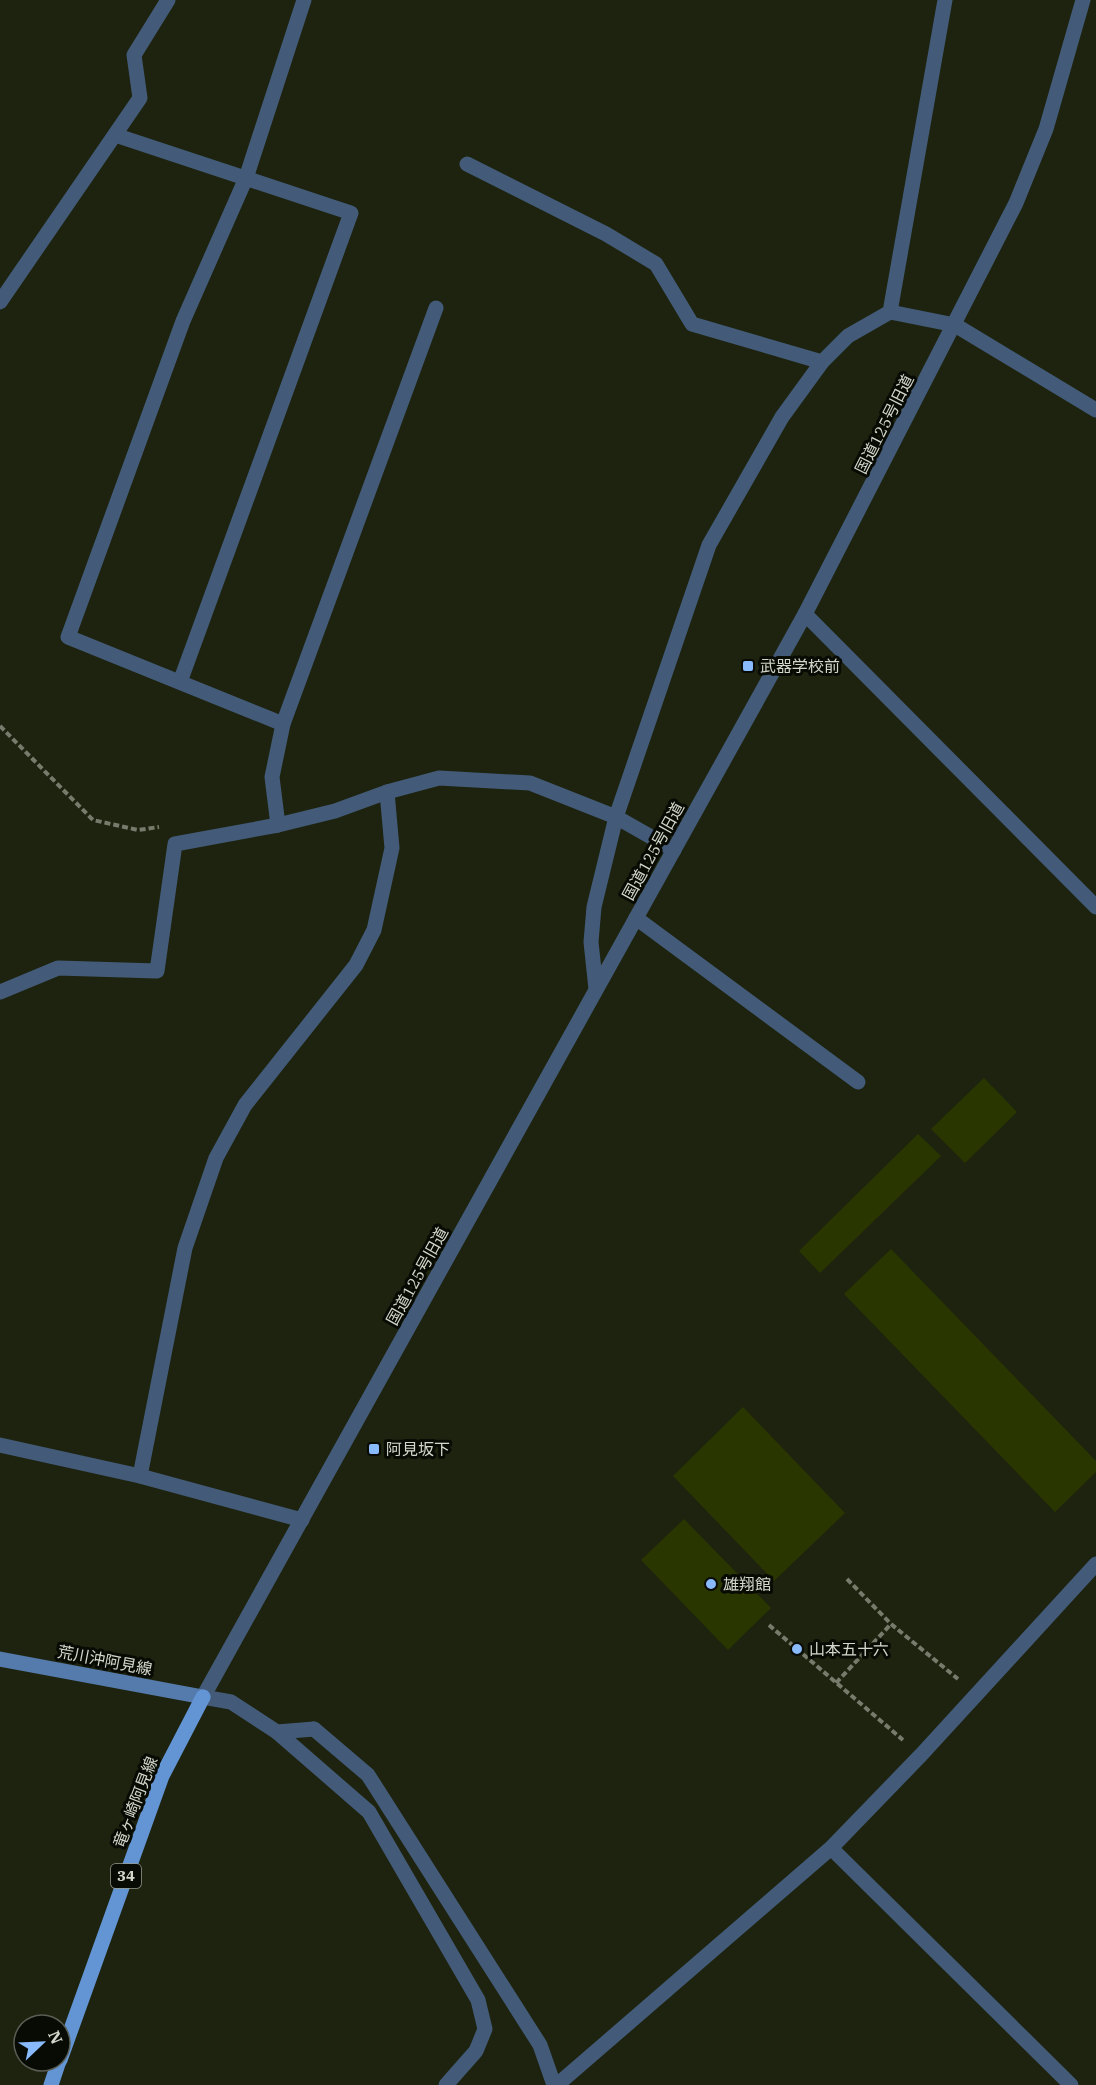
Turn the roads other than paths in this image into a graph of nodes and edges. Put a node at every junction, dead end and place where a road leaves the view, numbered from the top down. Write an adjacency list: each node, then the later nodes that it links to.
1 (168, 0): 5 (street)
2 (304, 0): 7 (street)
3 (945, 0): 10 (street)
4 (1083, 0): 11 (street, 国道125号旧道)
5 (115, 135): 7 (street); 8 (street)
6 (467, 164): 12 (street)
7 (246, 178): 15 (street); 15 (street)
8 (0, 302)
9 (436, 308): 16 (street)
10 (890, 312): 11 (street); 12 (street)
11 (955, 325): 13 (street); 14 (street, 国道125号旧道)
12 (822, 362): 18 (street)
13 (1096, 410)
14 (805, 614): 20 (street, 国道125号旧道); 21 (street)
15 (180, 682): 16 (street)
16 (283, 724): 19 (street)
17 (387, 792): 18 (street); 19 (street); 27 (street)
18 (616, 817): 20 (street); 23 (street)
19 (278, 825): 24 (street)
20 (674, 850): 22 (street, 国道125号旧道)
21 (1096, 907)
22 (636, 918): 23 (street, 国道125号旧道); 25 (street)
23 (596, 989): 28 (street, 国道125号旧道)
24 (0, 992)
25 (858, 1082)
26 (0, 1445): 27 (street)
27 (140, 1476): 28 (street)
28 (302, 1520): 31 (street, 国道125号旧道)
29 (1096, 1564): 33 (street)
30 (0, 1659): 31 (main road, 荒川沖阿見線)
31 (203, 1696): 32 (street); 34 (main road, 竜ヶ崎阿見線 / 34)
32 (278, 1732): 35 (street); 36 (street)
33 (831, 1848): 36 (street); 37 (street)
34 (72, 2027)
35 (446, 2085)
36 (555, 2085)
37 (1071, 2085)

